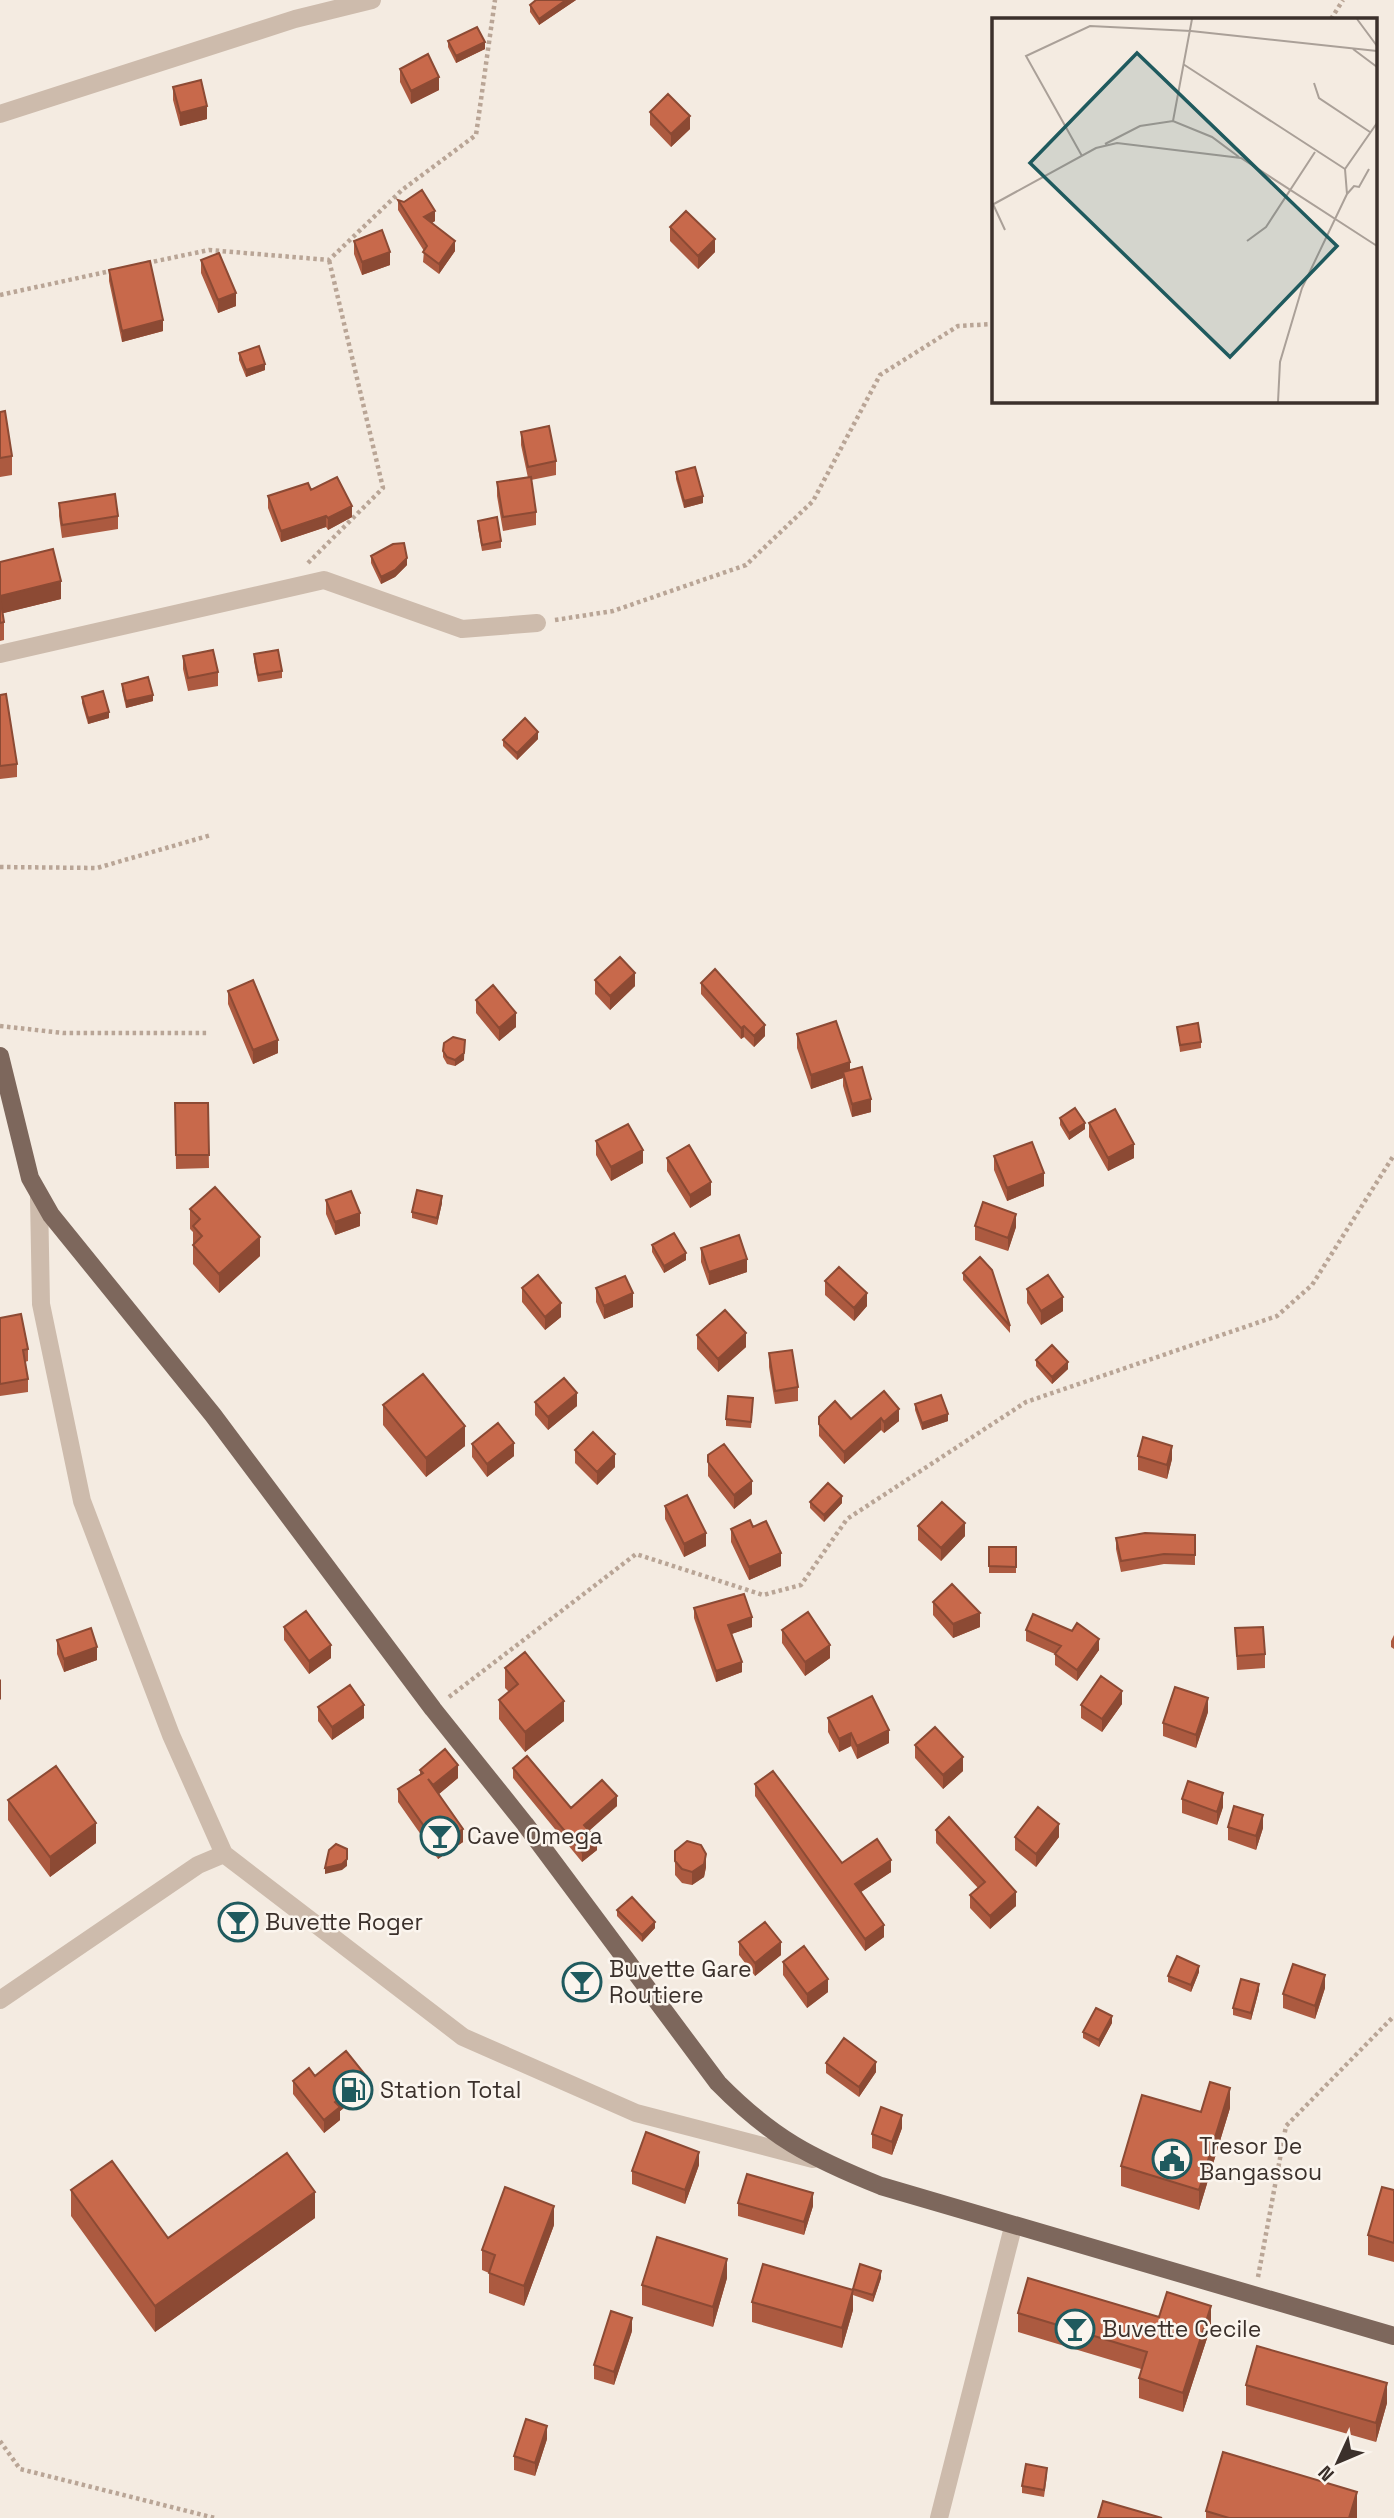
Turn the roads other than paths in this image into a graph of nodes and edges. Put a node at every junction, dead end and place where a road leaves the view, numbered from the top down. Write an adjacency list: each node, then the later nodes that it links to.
1 (372, 0): 2 (street)
2 (0, 114)
3 (537, 623): 4 (street)
4 (0, 654)
5 (0, 1056): 6 (main road)
6 (38, 1197): 7 (street); 9 (main road)
7 (225, 1854): 8 (street); 9 (street)
8 (0, 2000)
9 (813, 2159): 10 (main road)
10 (1013, 2227): 11 (main road); 12 (street)
11 (1394, 2336)
12 (939, 2518)

